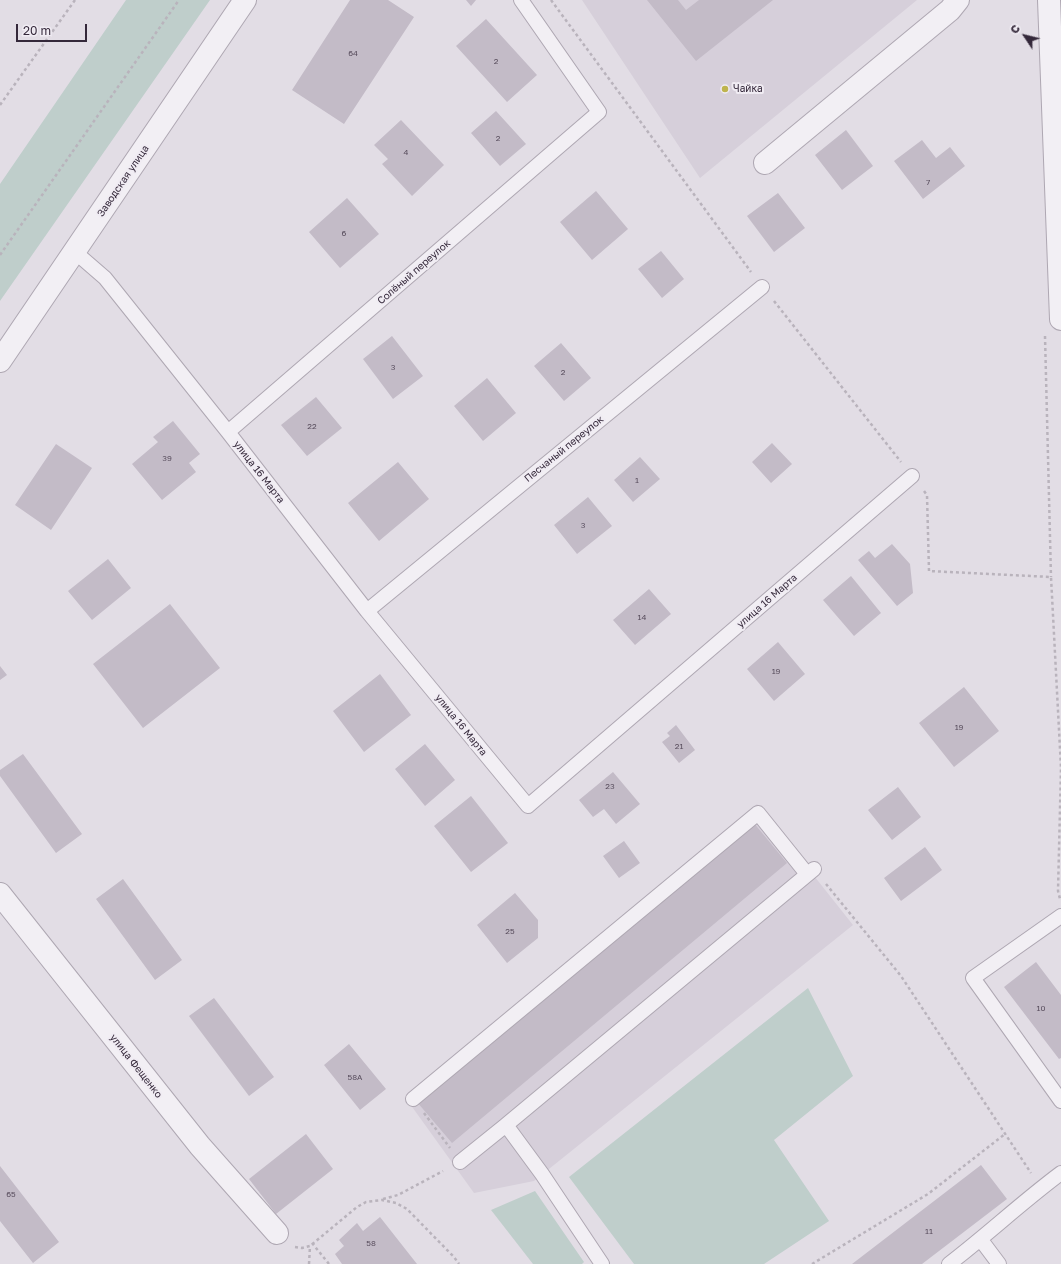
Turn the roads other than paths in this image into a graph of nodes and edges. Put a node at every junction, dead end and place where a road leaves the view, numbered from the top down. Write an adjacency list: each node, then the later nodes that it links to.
1 (245, 0): 6 (street, Заводская улица)
2 (521, 0): 10 (lane, Солёный переулок)
3 (958, 0): 5 (street)
4 (1049, 0): 8 (street)
5 (765, 163)
6 (76, 252): 9 (street, Заводская улица); 10 (lane, улица 16 Марта)
7 (762, 287): 12 (lane, Песчаный переулок)
8 (1061, 319)
9 (0, 361)
10 (228, 432): 12 (lane, улица 16 Марта)
11 (912, 476): 12 (lane, улица 16 Марта)
12 (367, 611)
13 (0, 894): 20 (street, улица Фещенко)
14 (1061, 916): 16 (lane)
15 (413, 1099): 17 (lane)
16 (1061, 1101)
17 (506, 1125): 18 (lane); 22 (lane)
18 (460, 1162)
19 (1061, 1173): 21 (lane)
20 (277, 1233)
21 (981, 1240): 23 (lane); 24 (lane)
22 (602, 1264)
23 (949, 1264)
24 (999, 1264)

